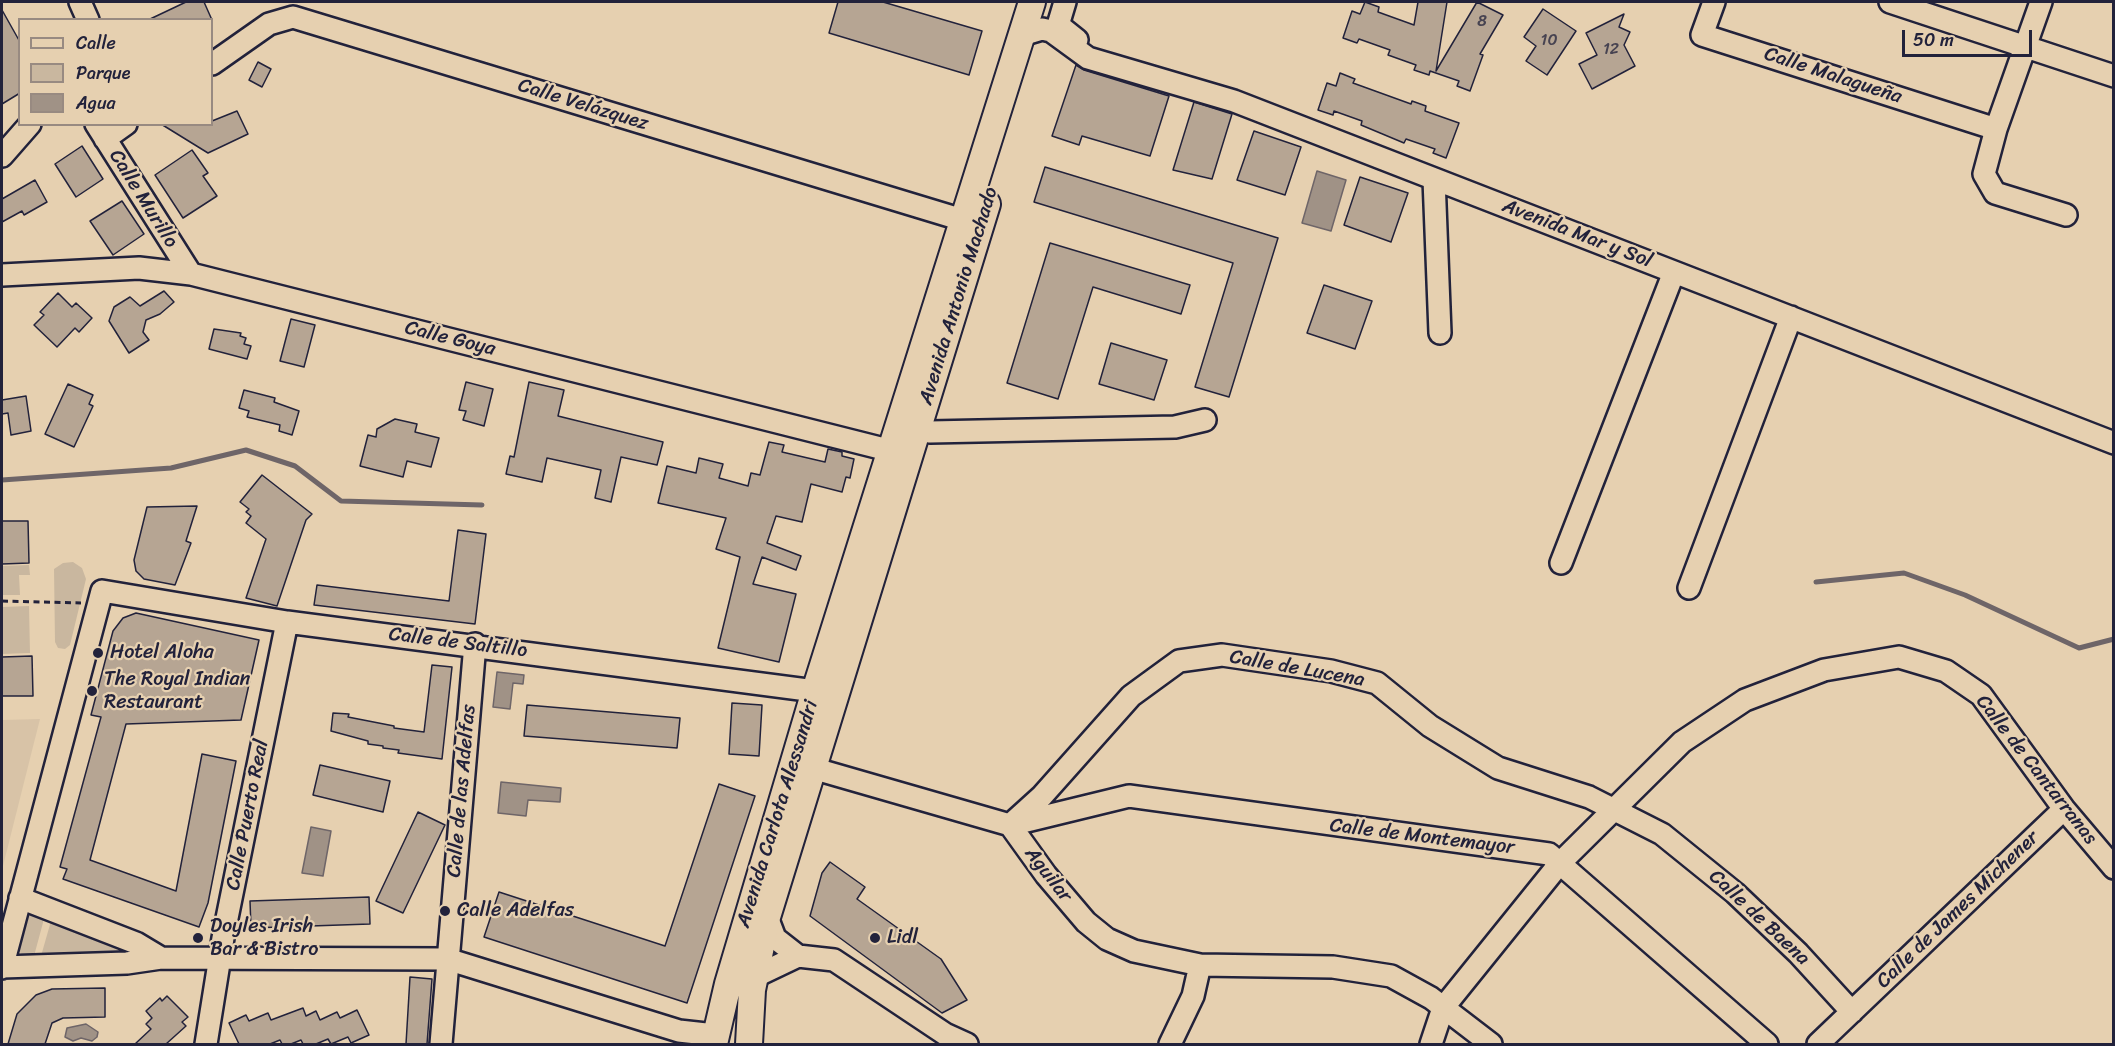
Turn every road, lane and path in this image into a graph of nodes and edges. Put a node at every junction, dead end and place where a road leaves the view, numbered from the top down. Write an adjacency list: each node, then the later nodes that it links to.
1 (80, 2): 8 (street)
2 (1032, 2): 9 (main road, Avenida Antonio Machado)
3 (1050, 2): 9 (main road, Avenida Antonio Machado)
4 (1065, 2): 11 (street)
5 (1714, 2): 16 (street, Calle Malagueña)
6 (1890, 2): 10 (street)
7 (2041, 2): 10 (street)
8 (87, 18)
9 (1032, 32): 19 (street, Avenida Mar y Sol); 21 (main road, Avenida Antonio Machado)
10 (2026, 47): 13 (street); 16 (street)
11 (1097, 50)
12 (213, 63): 21 (street, Calle Velázquez)
13 (2114, 76)
14 (28, 126): 18 (street)
15 (120, 126): 17 (street)
16 (1996, 129): 20 (street)
17 (100, 132): 23 (street, Calle Murillo)
18 (2, 156)
19 (1434, 178): 22 (street, Avenida Mar y Sol); 26 (street)
20 (2066, 215)
21 (972, 223): 28 (main road, Avenida Antonio Machado); 30 (main road, Avenida Antonio Machado)
22 (1674, 272): 25 (street, Avenida Mar y Sol); 31 (street)
23 (191, 274): 24 (street, Calle Goya); 30 (street, Calle Goya)
24 (2, 275)
25 (1791, 317): 29 (street, Avenida Mar y Sol); 33 (street)
26 (1440, 333)
27 (1205, 420): 28 (street)
28 (919, 429): 32 (main road, Avenida Antonio Machado)
29 (2114, 442)
30 (892, 451): 32 (main road, Avenida Antonio Machado)
31 (1561, 563)
32 (858, 588): 38 (main road, Avenida Carlota Alessandri); 39 (main road, Avenida Carlota Alessandri)
33 (1689, 588)
34 (100, 598): 35 (path); 36 (street, Calle de Saltillo); 45 (street)
35 (2, 602)
36 (287, 622): 37 (street, Calle de Saltillo); 50 (street, Calle Puerto Real)
37 (475, 645): 38 (street, Calle de Saltillo); 49 (street, Calle de las Adelfas)
38 (815, 691): 56 (main road, Avenida Carlota Alessandri)
39 (812, 768): 42 (street); 46 (main road, Avenida Carlota Alessandri)
40 (1616, 809): 41 (street, Calle de Cantarranas); 42 (street, Calle de Lucena); 43 (street, Calle de Cantarranas); 55 (street, Calle de Baena)
41 (2064, 809): 44 (street, Calle de Cantarranas); 55 (street, Calle de James Michener)
42 (1010, 825): 43 (street, Calle de Montemayor); 51 (street, Aguilar)
43 (1560, 863): 54 (street, Calle de Cantarranas); 64 (street, Calle de Montemayor)
44 (2114, 868)
45 (20, 898): 48 (street); 52 (street)
46 (767, 917): 47 (street); 53 (main road, Avenida Carlota Alessandri)
47 (798, 956): 53 (street); 60 (street)
48 (161, 958): 50 (street); 52 (street)
49 (447, 958): 50 (street); 56 (street); 58 (street, Calle de las Adelfas)
50 (219, 959): 57 (street, Calle Puerto Real)
51 (1200, 965): 54 (street); 61 (street)
52 (2, 968)
53 (754, 977): 59 (main road, Avenida Carlota Alessandri)
54 (1443, 1008): 62 (street); 63 (street)
55 (1852, 1012): 65 (street)
56 (715, 1040)
57 (206, 1044)
58 (441, 1044)
59 (749, 1044)
60 (967, 1044)
61 (1170, 1044)
62 (1431, 1044)
63 (1491, 1044)
64 (1767, 1044)
65 (1818, 1044)

